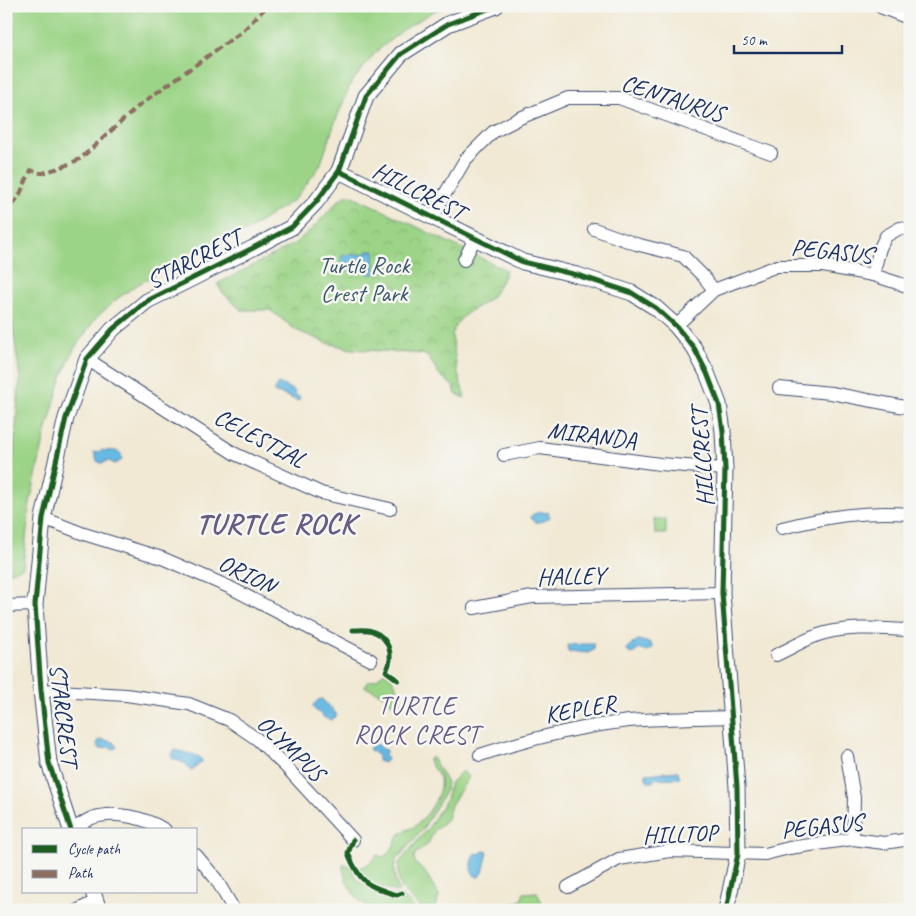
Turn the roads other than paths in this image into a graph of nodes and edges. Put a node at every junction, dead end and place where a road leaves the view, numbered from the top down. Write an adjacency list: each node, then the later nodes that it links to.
1 (496, 6): 5 (street, STARCREST)
2 (882, 6): 3 (street)
3 (910, 17)
4 (771, 153): 6 (street, CENTAURUS)
5 (339, 171): 6 (street, HILLCREST); 15 (street, STARCREST)
6 (433, 218): 9 (street, HILLCREST)
7 (594, 229): 13 (street)
8 (910, 230): 11 (street)
9 (475, 238): 10 (street); 14 (street, HILLCREST)
10 (464, 260)
11 (873, 275): 12 (street, PEGASUS); 13 (street, PEGASUS)
12 (910, 286)
13 (714, 290): 14 (street, PEGASUS)
14 (676, 326): 19 (street, HILLCREST)
15 (87, 359): 20 (street, CELESTIAL); 22 (street, STARCREST)
16 (778, 388): 17 (street)
17 (910, 408)
18 (504, 455): 19 (street, MIRANDA)
19 (726, 468): 24 (street, HILLCREST)
20 (390, 510)
21 (910, 514): 23 (street)
22 (43, 518): 25 (street, STARCREST); 30 (street, ORION)
23 (782, 528)
24 (722, 593): 27 (street, HALLEY); 32 (street, HILLCREST)
25 (35, 605): 26 (street); 31 (street, STARCREST)
26 (6, 606)
27 (474, 608)
28 (910, 630): 29 (street)
29 (776, 655)
30 (371, 660)
31 (41, 690): 35 (street, STARCREST); 40 (street, OLYMPUS)
32 (732, 717): 33 (street, KEPLER); 41 (street, HILLCREST)
33 (480, 755)
34 (847, 756): 38 (street)
35 (70, 828)
36 (75, 828): 37 (street)
37 (160, 828)
38 (853, 839): 39 (street, PEGASUS); 41 (street, PEGASUS)
39 (910, 839)
40 (353, 840)
41 (738, 854): 43 (street, HILLTOP); 47 (street, HILLCREST)
42 (198, 858): 46 (street)
43 (568, 888)
44 (96, 901): 45 (street)
45 (78, 910)
46 (234, 910)
47 (726, 910)

